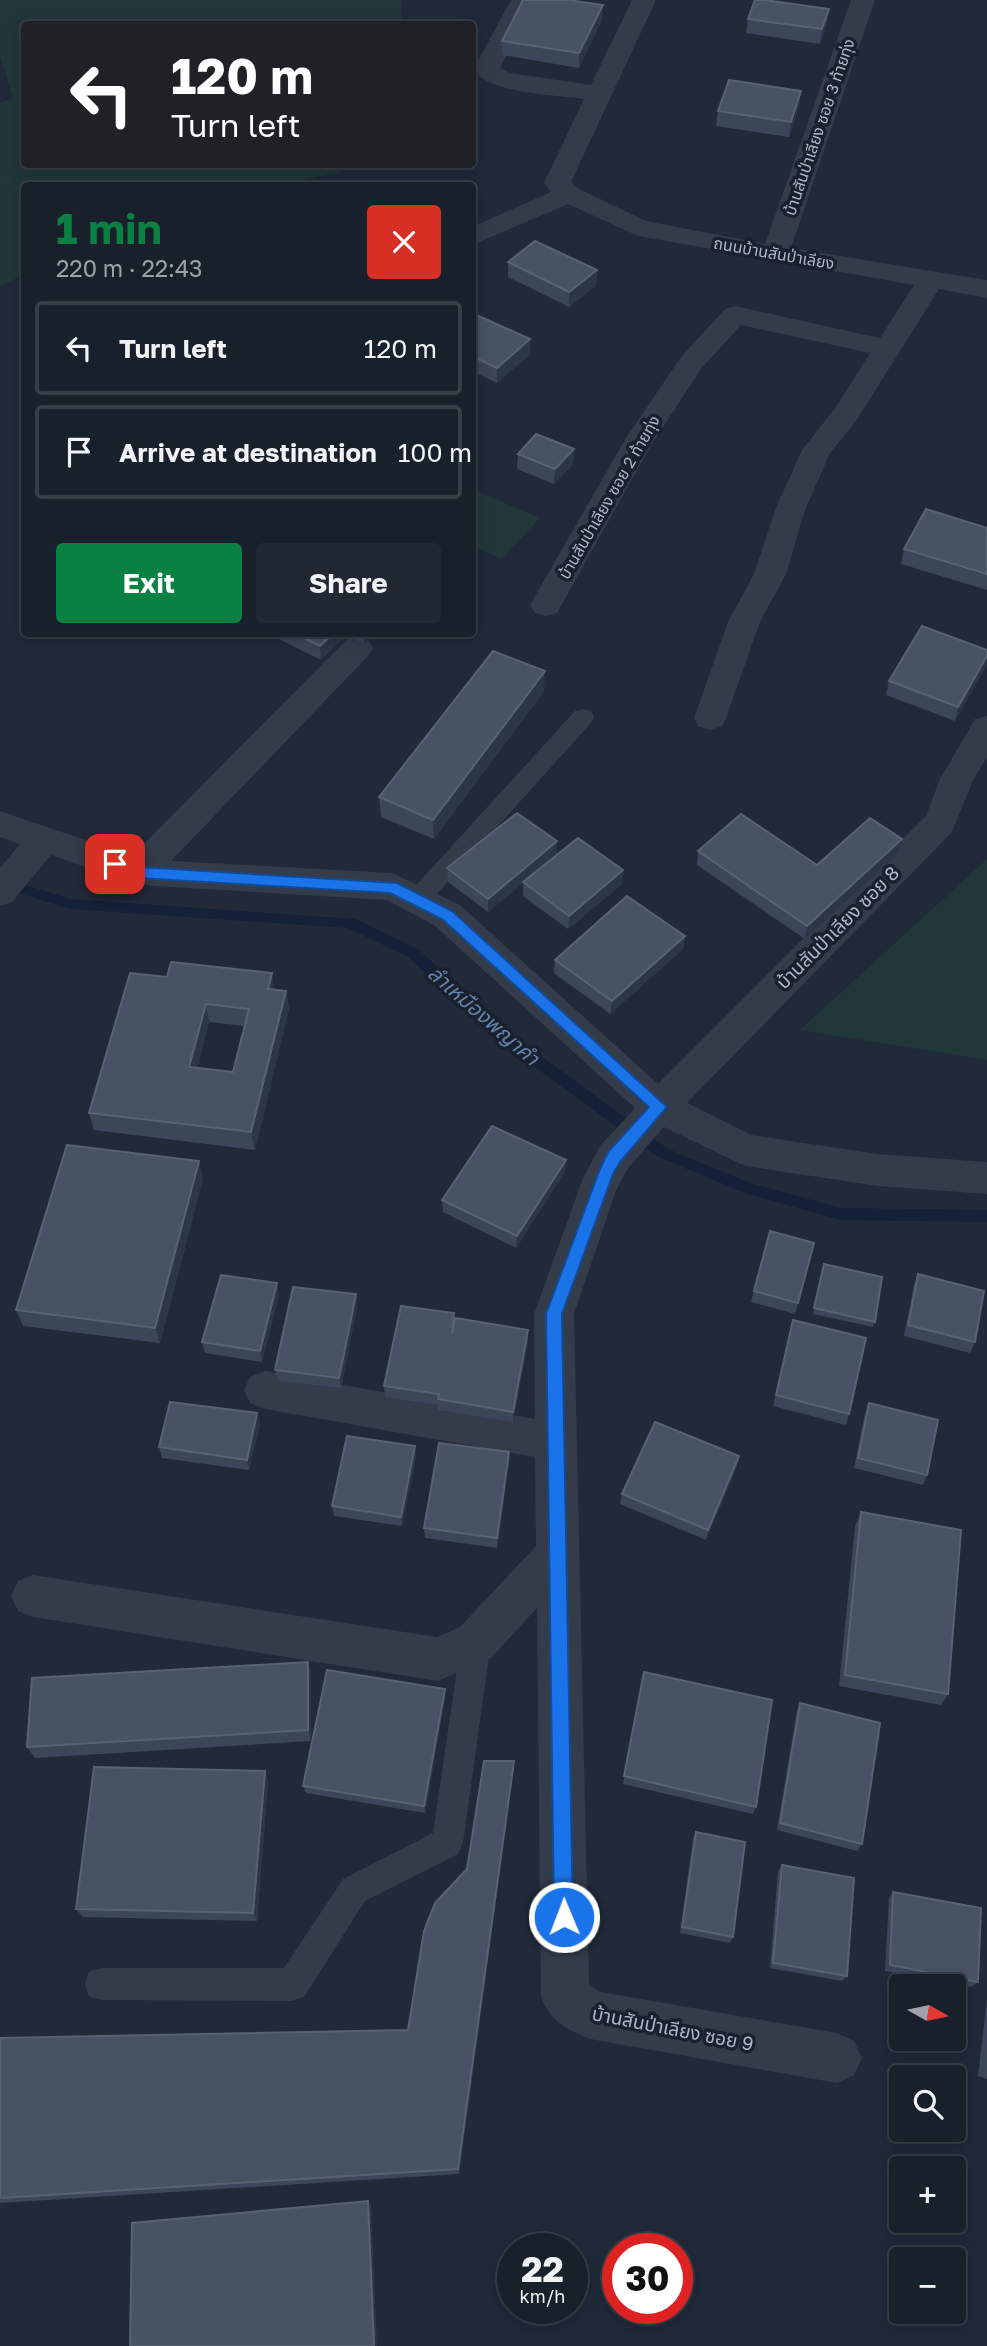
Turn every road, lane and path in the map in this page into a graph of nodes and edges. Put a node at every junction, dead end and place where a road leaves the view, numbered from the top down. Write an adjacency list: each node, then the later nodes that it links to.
1 (523, 0): 4 (street)
2 (644, 0): 4 (street)
3 (863, 0): 7 (street, บ้านสันป่าเลียง ซอย 3 ท้ายทุ่ง)
4 (601, 94): 5 (street)
5 (568, 194): 6 (street); 7 (street, ถนนบ้านสันป่าเลียง)
6 (476, 235)
7 (775, 254): 8 (street, ถนนบ้านสันป่าเลียง)
8 (931, 280): 9 (street, ถนนบ้านสันป่าเลียง); 10 (street)
9 (987, 289)
10 (887, 348): 11 (street, บ้านสันป่าเลียง ซอย 2 ท้ายทุ่ง); 14 (street)
11 (546, 606)
12 (356, 648): 18 (street)
13 (583, 717): 20 (lane)
14 (710, 718)
15 (987, 728): 21 (street, บ้านสันป่าเลียง ซอย 8)
16 (0, 824): 17 (street)
17 (35, 851): 18 (street); 19 (street)
18 (138, 872): 20 (street)
19 (0, 892)
20 (418, 900): 21 (street)
21 (638, 1130): 22 (street); 24 (street, บ้านสันป่าเลียง ซอย 9)
22 (987, 1178)
23 (265, 1390): 24 (street)
24 (557, 1442): 25 (street, บ้านสันป่าเลียง ซอย 9)
25 (559, 1552): 27 (street); 29 (street, บ้านสันป่าเลียง ซอย 9)
26 (33, 1596): 27 (street)
27 (476, 1642): 28 (lane)
28 (100, 1984)
29 (837, 2058)

